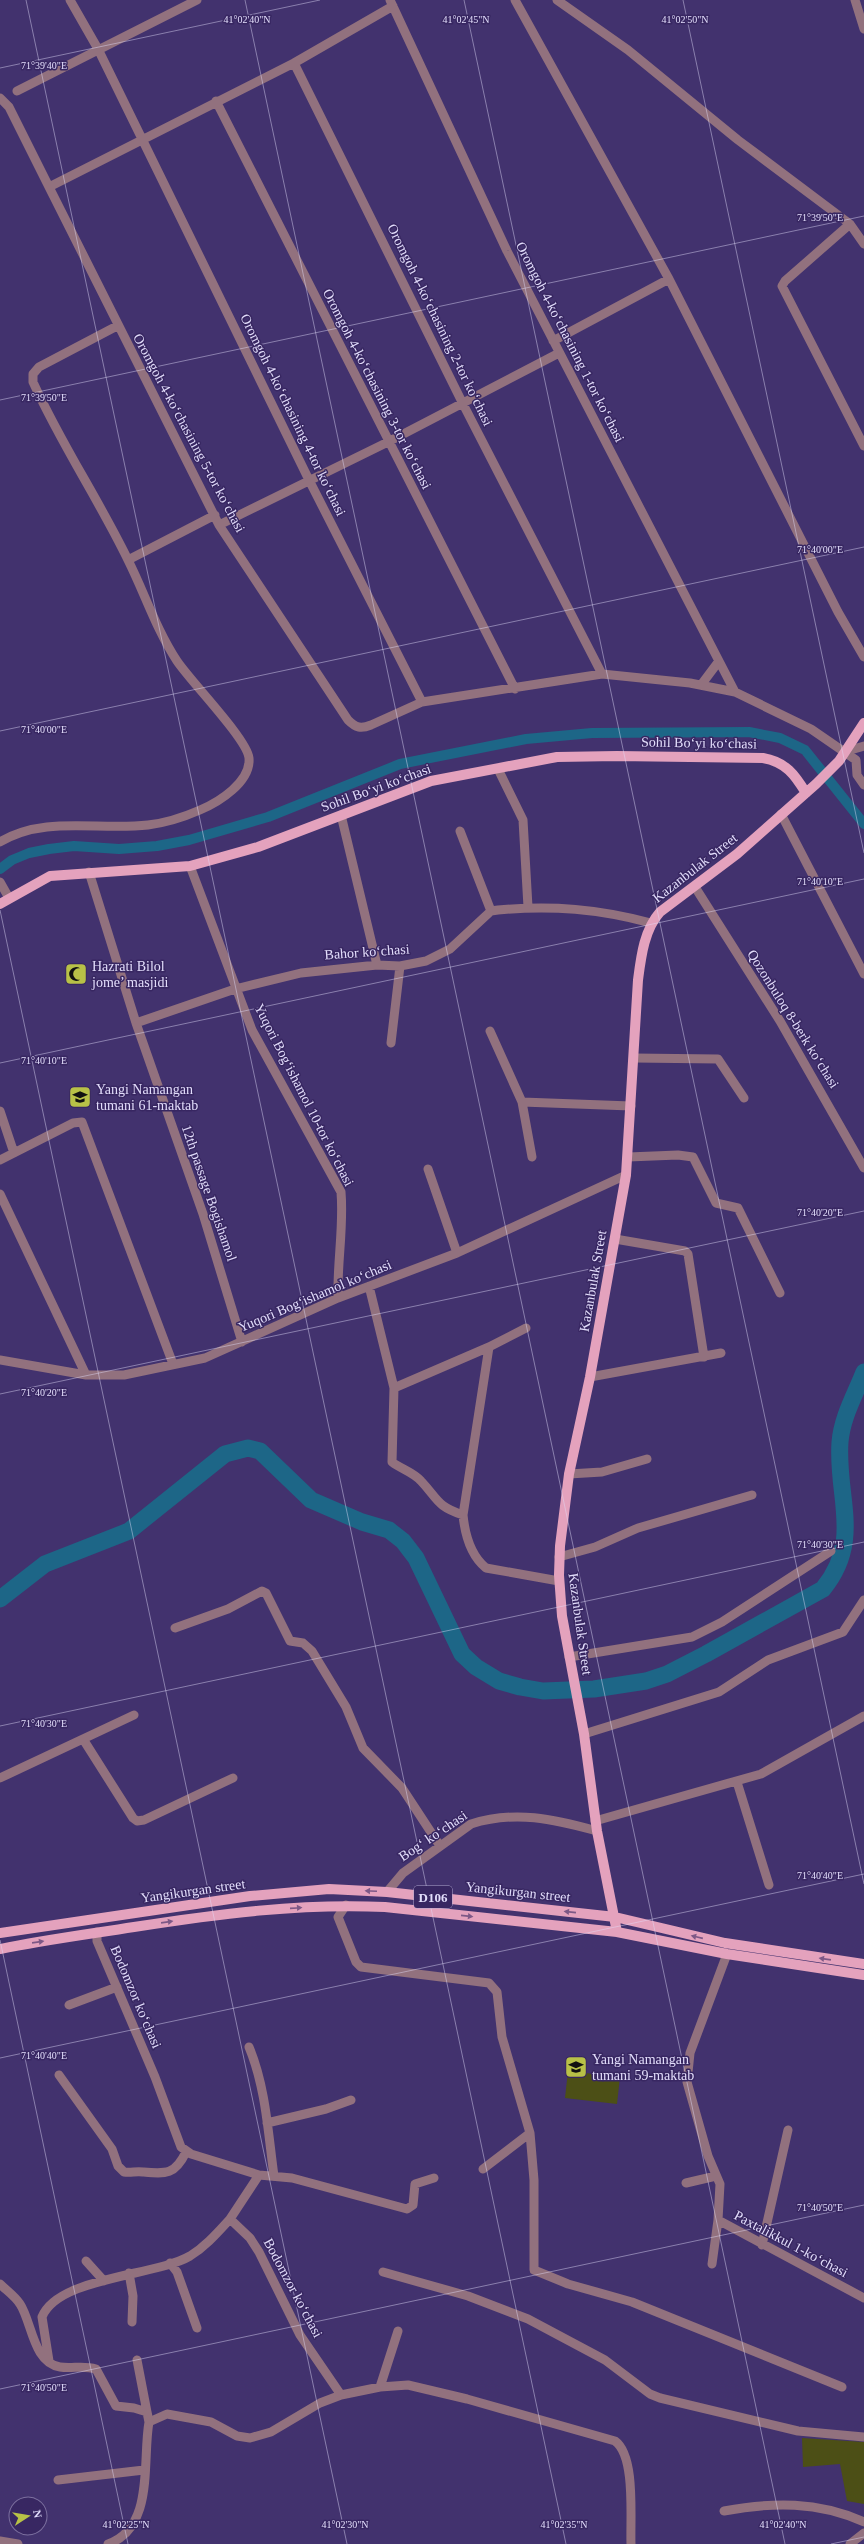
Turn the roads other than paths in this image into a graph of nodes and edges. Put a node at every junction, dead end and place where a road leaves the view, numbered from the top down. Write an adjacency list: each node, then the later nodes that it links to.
1 (70, 0): 8 (street, Oromgoh 4-koʻchasining 4-tor koʻchasi)
2 (197, 0): 8 (street)
3 (515, 0): 17 (street)
4 (557, 0): 15 (street)
5 (855, 0): 7 (street)
6 (391, 3): 9 (street); 19 (street, Oromgoh 4-koʻchasining 1-tor koʻchasi)
7 (864, 29)
8 (98, 49): 10 (street); 13 (street, Oromgoh 4-koʻchasining 4-tor koʻchasi)
9 (294, 63): 12 (street); 21 (street, Oromgoh 4-koʻchasining 2-tor koʻchasi)
10 (18, 91)
11 (0, 98): 14 (street, Oromgoh 4-koʻchasining 5-tor koʻchasi)
12 (216, 101): 13 (street); 22 (street, Oromgoh 4-koʻchasining 3-tor koʻchasi)
13 (142, 139): 14 (street); 24 (street, Oromgoh 4-koʻchasining 4-tor koʻchasi)
14 (48, 187): 18 (street, Oromgoh 4-koʻchasining 5-tor koʻchasi)
15 (850, 224): 16 (street); 23 (street)
16 (864, 244)
17 (670, 279): 19 (street); 28 (street)
18 (117, 326): 25 (street, Oromgoh 4-koʻchasining 5-tor koʻchasi); 27 (street)
19 (554, 341): 20 (street, Oromgoh 4-koʻchasining 1-tor koʻchasi)
20 (559, 353): 21 (street); 29 (street, Oromgoh 4-koʻchasining 1-tor koʻchasi)
21 (463, 404): 22 (street); 30 (street, Oromgoh 4-koʻchasining 2-tor koʻchasi)
22 (388, 442): 24 (street); 32 (street, Oromgoh 4-koʻchasining 3-tor koʻchasi)
23 (864, 446)
24 (309, 480): 26 (street); 34 (street, Oromgoh 4-koʻchasining 4-tor koʻchasi)
25 (214, 515): 26 (street, Oromgoh 4-koʻchasining 5-tor koʻchasi); 27 (street)
26 (219, 525): 34 (street, Oromgoh 4-koʻchasining 5-tor koʻchasi)
27 (128, 560): 44 (street)
28 (864, 657)
29 (719, 661): 31 (street); 33 (street, Oromgoh 4-koʻchasining 1-tor koʻchasi)
30 (602, 674): 31 (street); 32 (street)
31 (701, 685): 33 (street)
32 (515, 689): 34 (street)
33 (735, 692): 37 (street)
34 (422, 702)
35 (864, 723): 37 (main road, Kazanbulak Street)
36 (864, 746): 37 (street)
37 (846, 751): 39 (street); 40 (main road, Kazanbulak Street)
38 (498, 769): 40 (main road, Sohil Boʻyi koʻchasi); 42 (main road, Sohil Boʻyi koʻchasi); 50 (street)
39 (864, 785)
40 (806, 793): 41 (main road, Kazanbulak Street)
41 (781, 814): 47 (main road, Kazanbulak Street); 55 (street)
42 (341, 815): 45 (main road, Sohil Boʻyi koʻchasi); 53 (street)
43 (460, 831): 51 (street)
44 (0, 842)
45 (190, 866): 46 (main road, Sohil Boʻyi koʻchasi); 56 (street, Yuqori Bogʻishamol 10-tor koʻchasi)
46 (89, 872): 48 (main road, Sohil Boʻyi koʻchasi); 57 (street, 12th passage Bogishamol)
47 (695, 887): 52 (main road, Kazanbulak Street); 70 (street, Qozonbuloq 8-berk koʻchasi)
48 (4, 890): 49 (main road, Sohil Boʻyi koʻchasi)
49 (0, 904)
50 (528, 907): 51 (street); 52 (street)
51 (491, 911): 54 (street, Bahor koʻchasi)
52 (651, 923): 60 (main road, Kazanbulak Street)
53 (377, 965): 54 (street, Bahor koʻchasi); 56 (street, Bahor koʻchasi)
54 (400, 966): 59 (street)
55 (864, 974)
56 (235, 988): 57 (street, Bahor koʻchasi); 77 (street, Yuqori Bogʻishamol 10-tor koʻchasi)
57 (136, 1024): 79 (street, 12th passage Bogishamol)
58 (490, 1031): 62 (street)
59 (391, 1043)
60 (634, 1058): 61 (street); 63 (main road, Kazanbulak Street)
61 (744, 1098)
62 (522, 1102): 63 (street); 66 (street)
63 (631, 1106): 67 (main road, Kazanbulak Street)
64 (0, 1111): 65 (street)
65 (14, 1153): 68 (street); 84 (street)
66 (532, 1157)
67 (628, 1157): 71 (main road, Kazanbulak Street); 76 (street)
68 (0, 1160)
69 (428, 1168): 74 (street)
70 (864, 1168)
71 (626, 1175): 73 (main road, Kazanbulak Street); 74 (street, Yuqori Bogʻishamol koʻchasi)
72 (0, 1194): 85 (street)
73 (615, 1239): 82 (street); 86 (main road, Kazanbulak Street)
74 (456, 1253): 75 (street, Yuqori Bogʻishamol koʻchasi)
75 (369, 1286): 77 (street, Yuqori Bogʻishamol koʻchasi); 87 (street)
76 (780, 1293)
77 (338, 1298): 79 (street, Yuqori Bogʻishamol koʻchasi)
78 (526, 1328): 80 (street)
79 (242, 1342): 84 (street, Yuqori Bogʻishamol koʻchasi)
80 (489, 1347): 87 (street); 91 (street)
81 (721, 1353): 82 (street)
82 (704, 1357): 86 (street)
83 (0, 1360): 85 (street, Yuqori Bogʻishamol koʻchasi)
84 (173, 1364): 85 (street, Yuqori Bogʻishamol koʻchasi)
85 (86, 1375)
86 (590, 1377): 89 (main road, Kazanbulak Street)
87 (394, 1388): 91 (street)
88 (647, 1459): 89 (street)
89 (569, 1474): 93 (main road, Kazanbulak Street)
90 (752, 1495): 93 (street)
91 (463, 1515): 94 (street)
92 (831, 1551): 97 (street)
93 (559, 1557): 94 (main road, Kazanbulak Street)
94 (559, 1581): 97 (main road, Kazanbulak Street)
95 (864, 1600): 100 (street)
96 (175, 1628): 107 (street)
97 (569, 1657): 100 (main road, Kazanbulak Street)
98 (134, 1715): 101 (street)
99 (864, 1716): 104 (street)
100 (584, 1734): 105 (main road, Kazanbulak Street)
101 (83, 1739): 102 (street); 103 (street)
102 (0, 1778)
103 (233, 1778)
104 (737, 1782): 105 (street); 108 (street)
105 (596, 1821): 106 (main road, Kazanbulak Street)
106 (597, 1831): 107 (street, Bogʻ koʻchasi); 111 (main road, Kazanbulak Street)
107 (440, 1846): 109 (street, Bogʻ koʻchasi)
108 (769, 1885)
109 (387, 1892): 111 (main road, Yangikurgan street / D106, one-way to 109); 112 (main road, Yangikurgan street / D106, one-way to 112)
110 (346, 1905): 113 (main road, Yangikurgan street / D106, one-way to 110); 114 (main road, Yangikurgan street / D106, one-way to 114); 126 (street)
111 (615, 1917): 114 (main road, Kazanbulak Street); 117 (main road, Yangikurgan street / D106, one-way to 111)
112 (1, 1932)
113 (97, 1932): 115 (main road, Yangikurgan street / D106, one-way to 113); 119 (street, Bodomzor koʻchasi)
114 (617, 1932): 116 (main road, Yangikurgan street / D106)
115 (0, 1949)
116 (727, 1954): 118 (main road, Yangikurgan street / D106); 131 (street, Paxtalikkul 1-koʻchasi)
117 (864, 1964)
118 (864, 1976)
119 (117, 1987): 120 (street); 127 (street, Bodomzor koʻchasi)
120 (69, 2004)
121 (249, 2047): 124 (street)
122 (59, 2075): 127 (street)
123 (351, 2100): 124 (street)
124 (267, 2124): 130 (street)
125 (788, 2130): 136 (street)
126 (530, 2133): 128 (street); 151 (street)
127 (186, 2152): 129 (street)
128 (483, 2169)
129 (259, 2175): 130 (street); 134 (street)
130 (274, 2176): 132 (street)
131 (716, 2176): 133 (street); 135 (street, Paxtalikkul 1-koʻchasi)
132 (434, 2178)
133 (686, 2183)
134 (230, 2219): 138 (street); 152 (street, Bodomzor koʻchasi)
135 (718, 2220): 136 (street, Paxtalikkul 1-koʻchasi); 139 (street)
136 (762, 2245): 144 (street, Paxtalikkul 1-koʻchasi)
137 (86, 2261): 142 (street)
138 (170, 2262): 141 (street); 146 (street)
139 (712, 2264)
140 (383, 2272): 155 (street)
141 (129, 2273): 142 (street); 145 (street)
142 (104, 2281): 149 (street)
143 (0, 2284): 149 (street)
144 (864, 2298)
145 (132, 2322)
146 (197, 2328)
147 (398, 2331): 150 (street)
148 (137, 2360): 153 (street)
149 (49, 2361): 153 (street)
150 (380, 2387): 152 (street); 163 (street)
151 (842, 2387)
152 (341, 2395): 154 (street)
153 (147, 2412): 154 (street)
154 (149, 2422): 156 (street)
155 (864, 2437)
156 (144, 2470): 157 (street); 162 (street)
157 (58, 2480)
158 (724, 2511): 159 (street)
159 (864, 2522)
160 (0, 2541): 161 (street)
161 (18, 2544)
162 (108, 2544)
163 (631, 2544)

